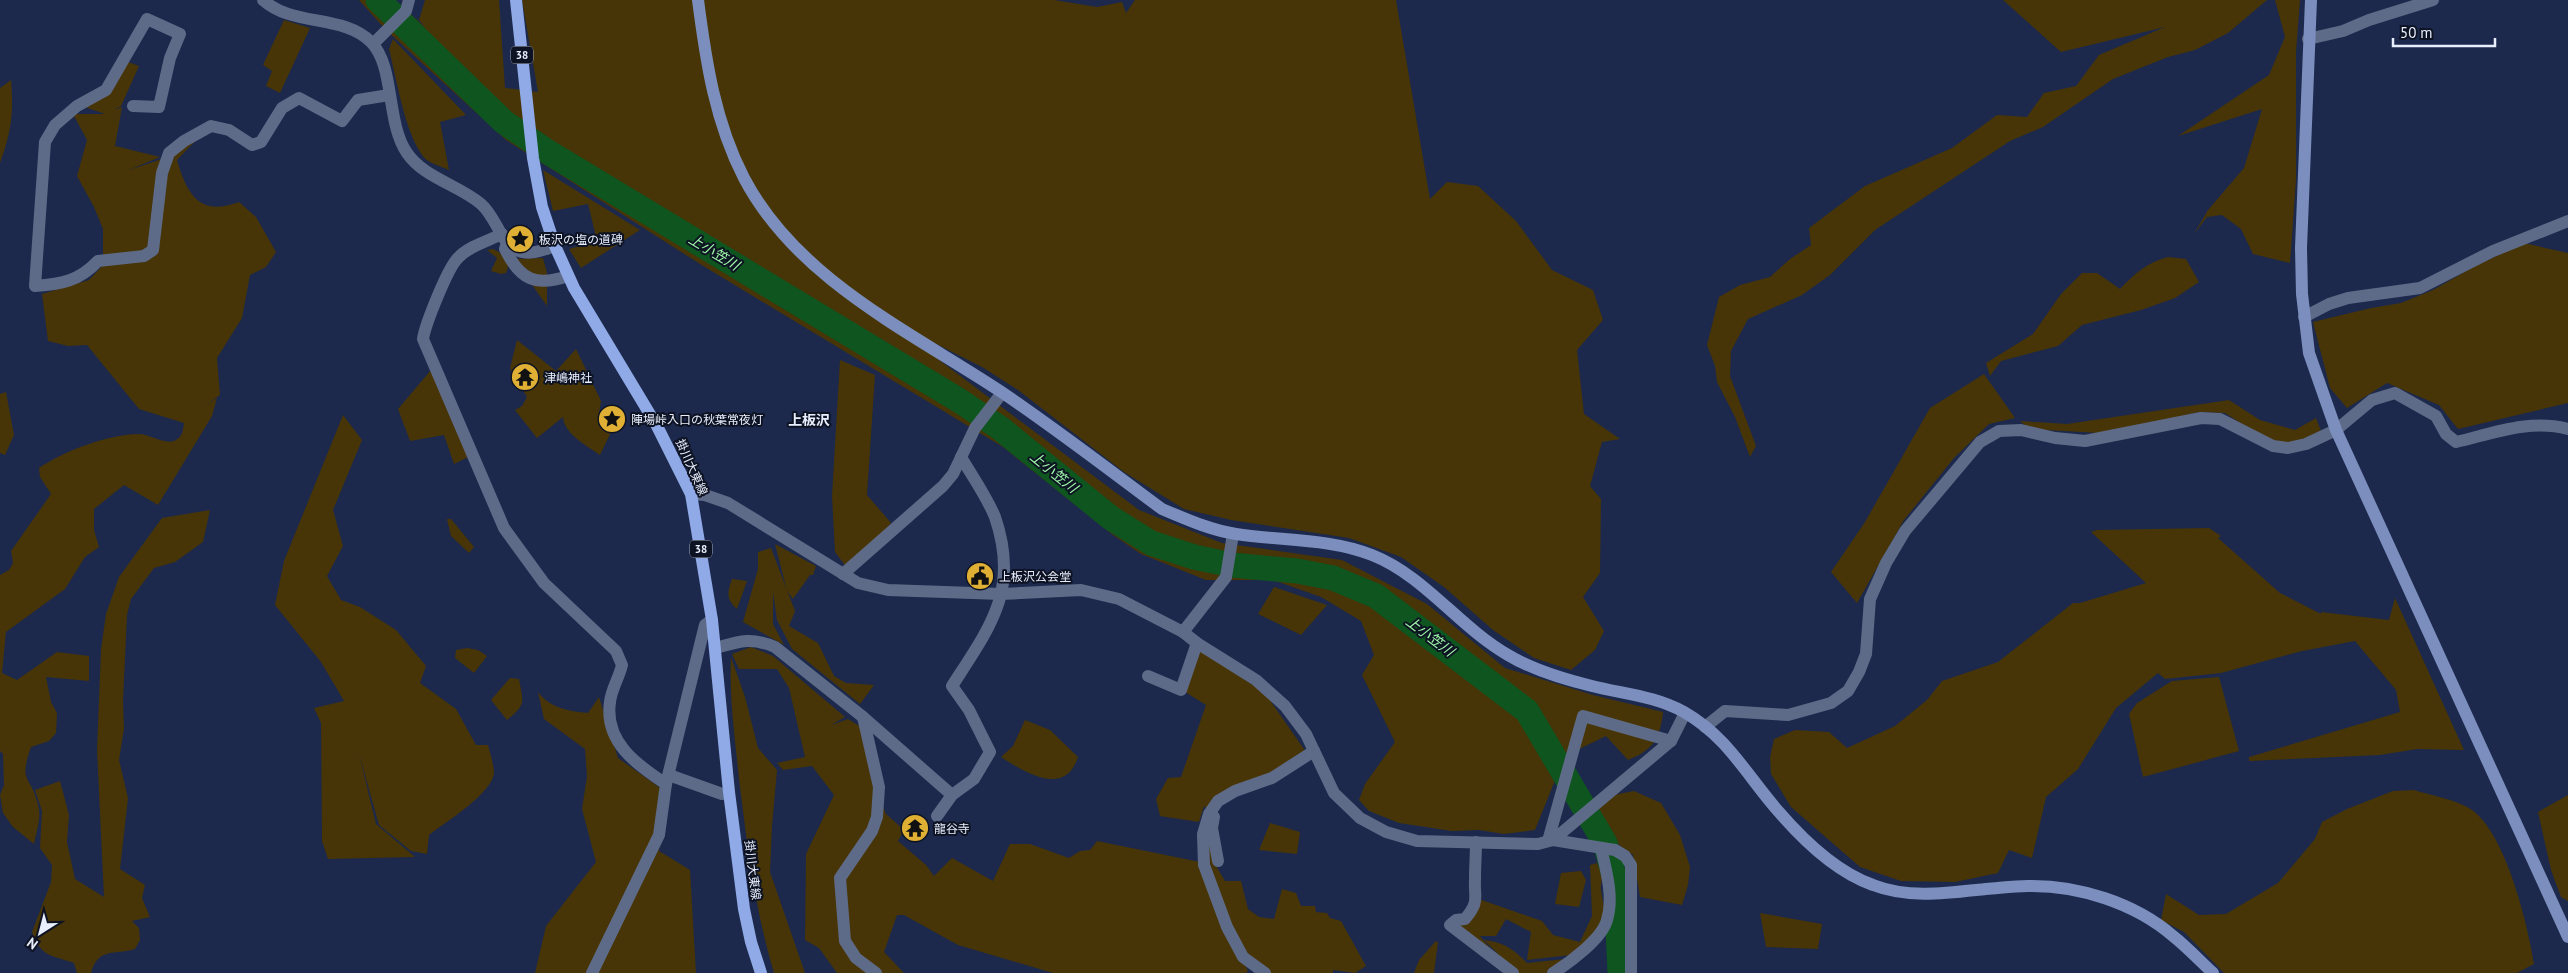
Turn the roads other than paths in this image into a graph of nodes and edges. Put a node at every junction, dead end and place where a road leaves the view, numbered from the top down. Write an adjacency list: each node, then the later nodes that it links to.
1 (263, 0): 8 (street)
2 (516, 0): 13 (main road, 掛川大東線 / 38)
3 (698, 0): 16 (street)
4 (2311, 0): 7 (street)
5 (2433, 0): 7 (street)
6 (408, 5): 8 (street)
7 (2308, 39): 15 (street)
8 (373, 44): 9 (street)
9 (389, 95): 10 (street); 12 (street)
10 (132, 106)
11 (2568, 221): 15 (street)
12 (505, 238): 13 (street); 14 (street); 34 (street)
13 (555, 246): 14 (main road, 掛川大東線 / 38)
14 (568, 276): 20 (main road, 掛川大東線 / 38)
15 (2304, 317): 18 (street)
16 (1002, 393): 19 (street); 21 (street)
17 (2568, 429): 18 (street)
18 (2336, 430): 31 (street); 43 (street)
19 (961, 457): 22 (street); 23 (street)
20 (691, 494): 22 (street); 24 (main road, 掛川大東線 / 38)
21 (1232, 538): 25 (street); 29 (street)
22 (843, 574): 23 (street)
23 (1001, 594): 25 (street); 36 (street)
24 (712, 620): 27 (main road, 掛川大東線 / 38); 34 (street)
25 (1183, 632): 26 (street)
26 (1197, 643): 28 (street); 33 (street)
27 (716, 648): 30 (street); 35 (main road, 掛川大東線 / 38)
28 (1148, 676)
29 (1685, 713): 31 (street); 32 (street)
30 (863, 717): 36 (street); 47 (street)
31 (1705, 727): 52 (street)
32 (1671, 741): 39 (street); 39 (street)
33 (1314, 751): 37 (street); 40 (street)
34 (668, 779): 35 (street); 45 (street)
35 (729, 792): 46 (main road, 掛川大東線 / 38)
36 (952, 795): 38 (street)
37 (1225, 797): 42 (street); 44 (street)
38 (937, 816)
39 (1551, 840): 40 (street); 41 (street)
40 (1476, 842): 49 (street)
41 (1597, 847): 50 (street); 51 (street)
42 (1218, 861)
43 (2568, 937)
44 (1249, 968): 48 (street)
45 (592, 973)
46 (761, 973)
47 (876, 973)
48 (1264, 973)
49 (1514, 973)
50 (1553, 973)
51 (1631, 973)
52 (2213, 973)

